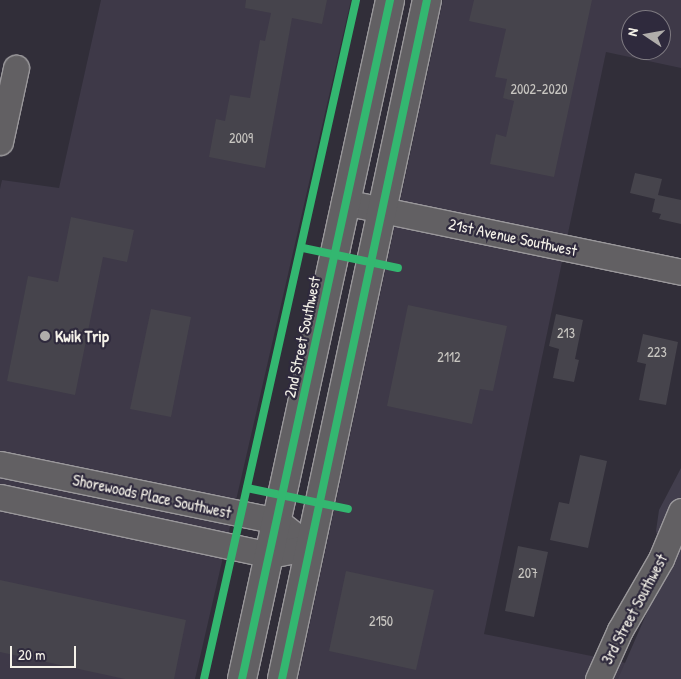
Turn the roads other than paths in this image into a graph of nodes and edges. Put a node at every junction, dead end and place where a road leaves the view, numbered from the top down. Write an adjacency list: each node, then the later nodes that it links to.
1 (390, 0): 5 (main road, 2nd Street Southwest)
2 (427, 0): 6 (main road)
3 (16, 68): 4 (street)
4 (0, 142)
5 (344, 202): 6 (street, 21st Avenue Southwest); 11 (main road, 2nd Street Southwest)
6 (382, 210): 7 (street, 21st Avenue Southwest); 12 (main road)
7 (681, 272)
8 (0, 464): 11 (street, Shorewoods Place Southwest)
9 (0, 497): 13 (street, Shorewoods Place Southwest)
10 (681, 511): 16 (street, 3rd Street Southwest)
11 (277, 522): 12 (street, Shorewoods Place Southwest); 13 (main road, 2nd Street Southwest)
12 (310, 547): 13 (street, Shorewoods Place Southwest); 15 (main road)
13 (270, 555): 14 (main road, 2nd Street Southwest)
14 (242, 679)
15 (282, 679)
16 (598, 679)

